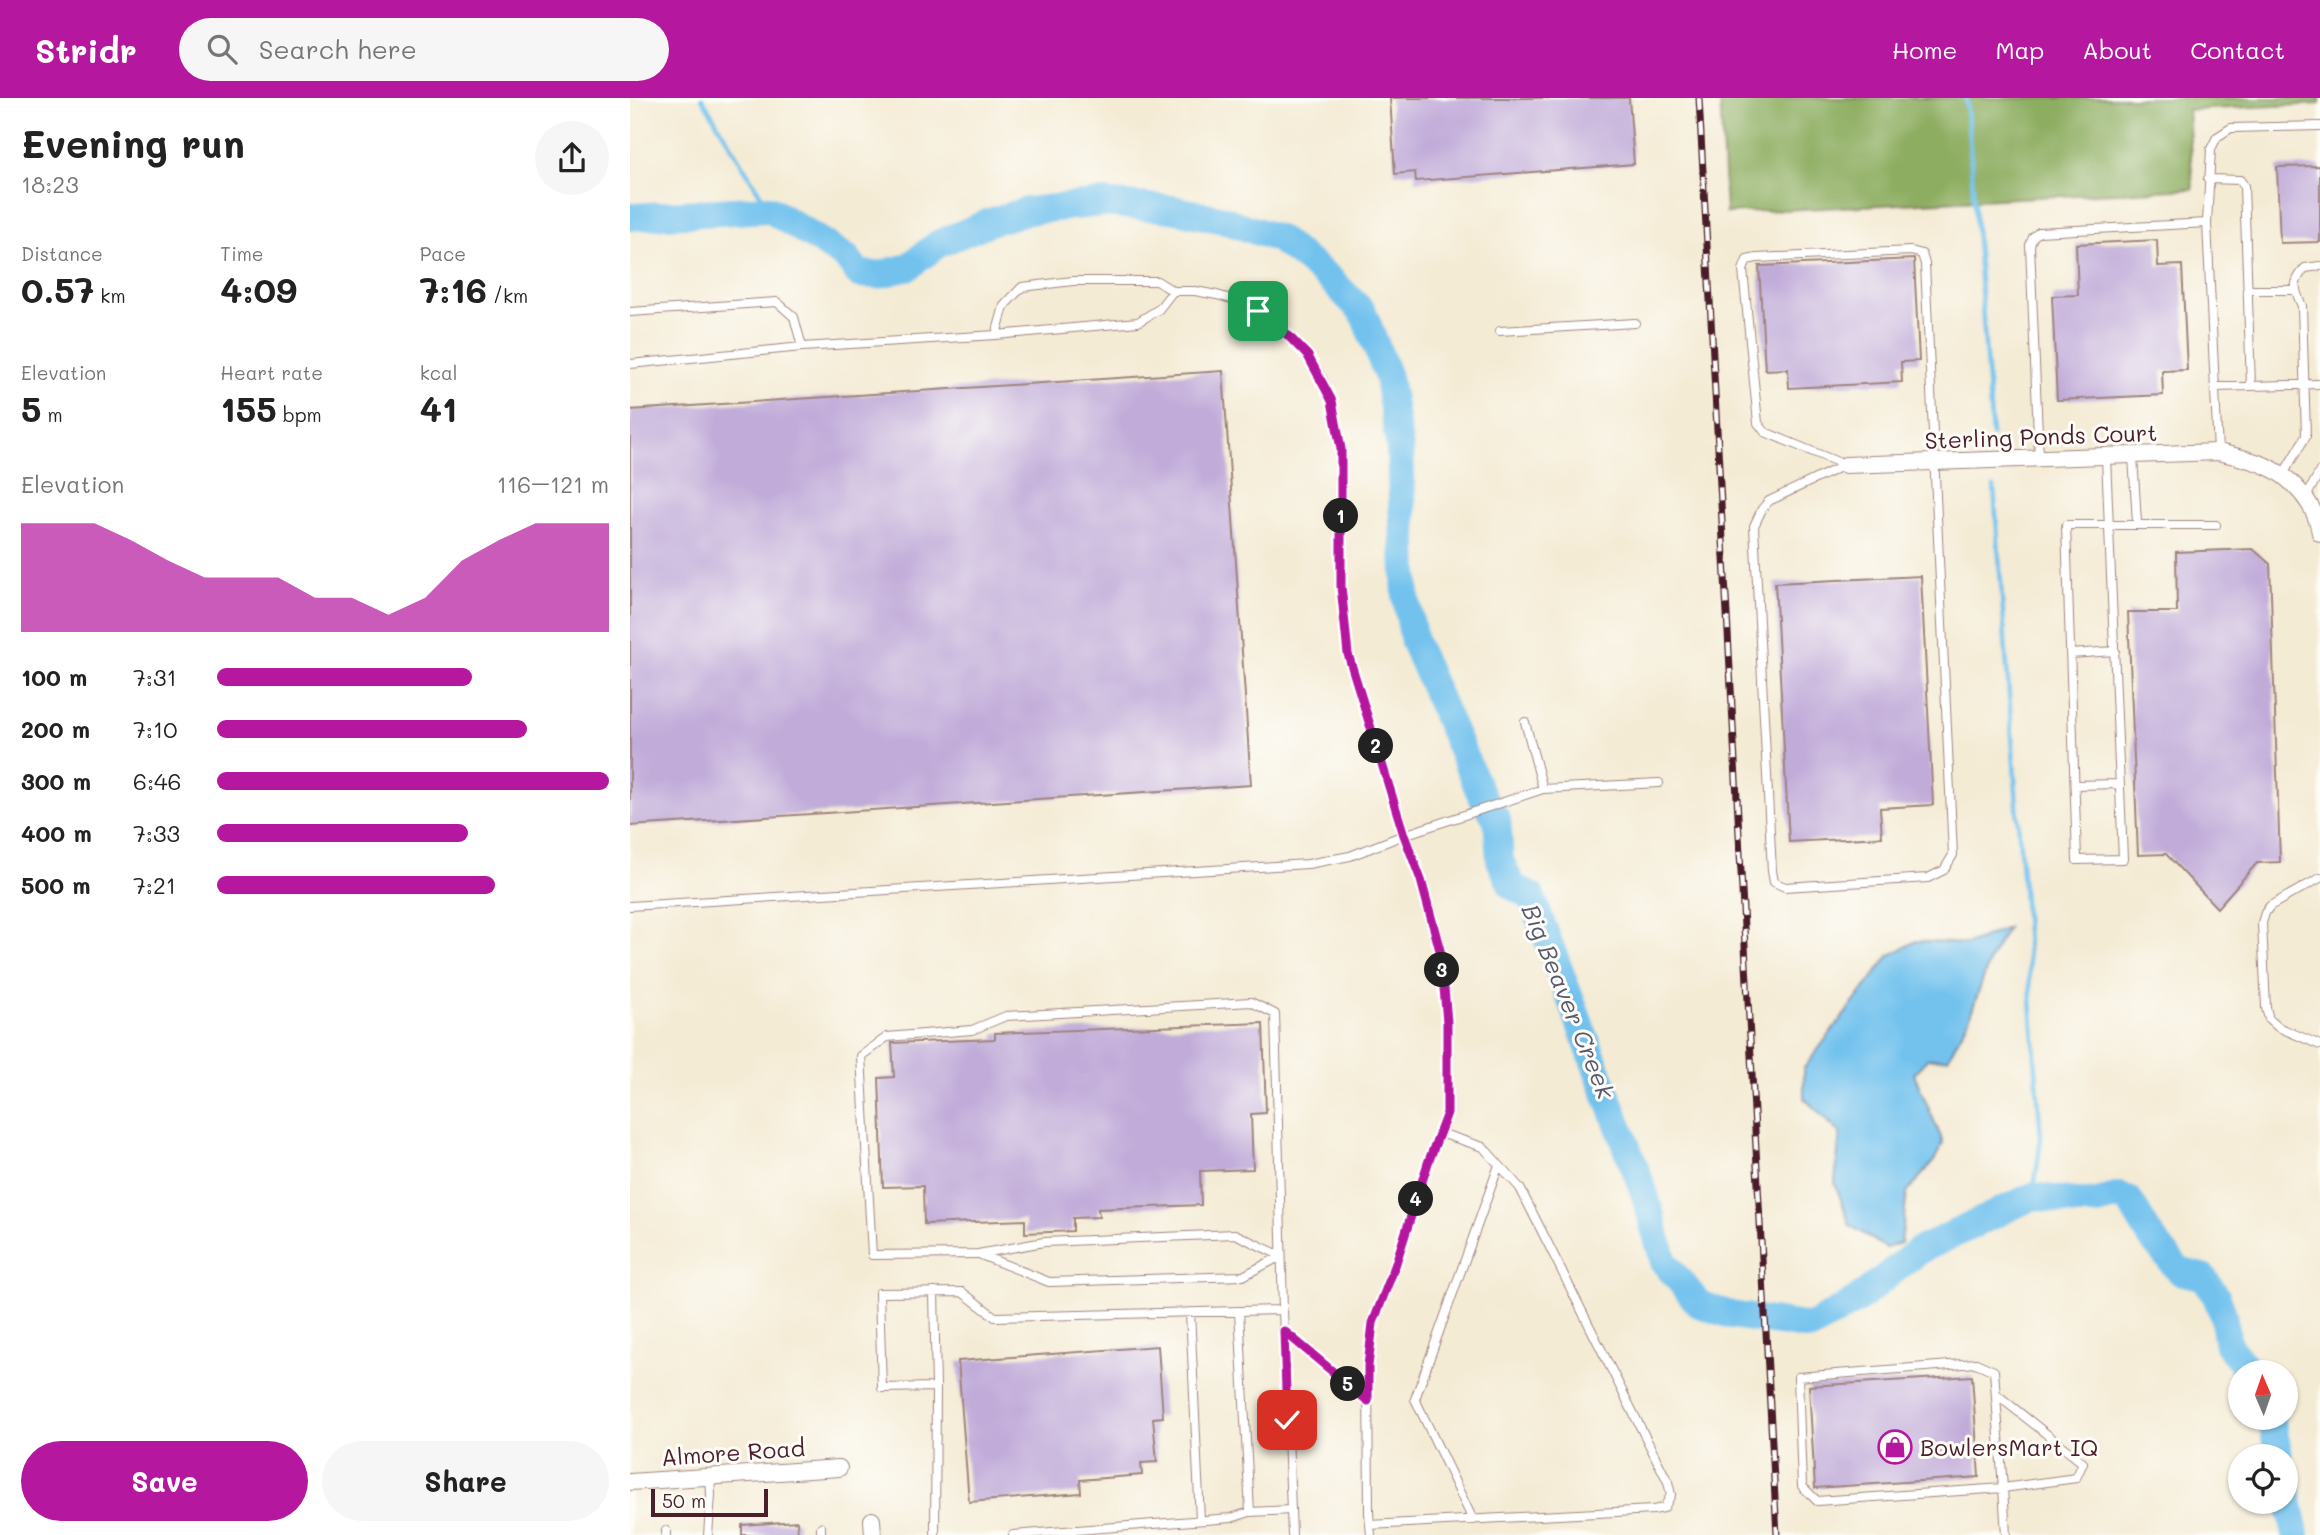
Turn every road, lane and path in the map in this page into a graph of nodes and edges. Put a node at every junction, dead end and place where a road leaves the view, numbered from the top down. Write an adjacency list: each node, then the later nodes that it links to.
1 (2320, 126): 2 (lane)
2 (2208, 179): 3 (lane); 5 (lane)
3 (2207, 223): 17 (lane); 21 (lane)
4 (2320, 266): 6 (lane)
5 (2247, 290): 6 (lane); 16 (lane)
6 (2295, 290): 14 (lane)
7 (1173, 291): 11 (lane); 11 (lane); 38 (lane)
8 (630, 312): 12 (lane)
9 (1635, 323): 10 (lane)
10 (1500, 331)
11 (996, 335): 12 (lane)
12 (802, 348): 13 (lane)
13 (630, 364)
14 (2304, 384): 15 (lane); 16 (lane); 25 (lane)
15 (2320, 384)
16 (2251, 386): 17 (lane)
17 (2215, 387): 18 (lane)
18 (2218, 452): 19 (street, Sterling Ponds Court); 25 (street, Sterling Ponds Court)
19 (2133, 456): 20 (street, Sterling Ponds Court); 28 (lane)
20 (2106, 457): 21 (street, Sterling Ponds Court); 27 (lane)
21 (2039, 458): 22 (street, Sterling Ponds Court)
22 (1935, 462): 23 (street, Sterling Ponds Court); 23 (lane); 23 (lane)
23 (1846, 465)
24 (2320, 471): 26 (lane)
25 (2282, 477): 26 (street, Sterling Ponds Court)
26 (2312, 505): 30 (street)
27 (2109, 523): 28 (lane); 31 (lane); 32 (lane)
28 (2137, 523): 29 (lane)
29 (2216, 525)
30 (2320, 533)
31 (2115, 651): 32 (lane); 35 (lane)
32 (2070, 654): 36 (lane)
33 (1525, 722): 37 (lane)
34 (1659, 783): 37 (lane)
35 (2120, 784): 36 (lane); 36 (lane)
36 (2075, 785)
37 (1543, 789): 38 (lane)
38 (1404, 835): 40 (lane); 42 (lane)
39 (2320, 878): 41 (lane)
40 (630, 906)
41 (2320, 1045)
42 (1440, 1133): 43 (lane); 53 (lane)
43 (1499, 1165): 61 (lane); 61 (lane)
44 (978, 1254): 45 (lane); 45 (lane); 45 (lane)
45 (1282, 1256): 47 (lane)
46 (934, 1292): 49 (lane); 51 (lane); 51 (lane)
47 (1283, 1310): 48 (lane); 50 (lane)
48 (1239, 1311): 49 (lane); 59 (lane)
49 (1190, 1312): 60 (lane)
50 (1284, 1331): 53 (lane); 58 (lane)
51 (936, 1387): 64 (lane)
52 (1996, 1394): 57 (lane); 57 (lane); 57 (lane)
53 (1368, 1401): 62 (lane)
54 (839, 1468): 55 (street, Almore Road)
55 (710, 1477): 56 (street, Almore Road); 63 (lane)
56 (630, 1482)
57 (2003, 1488): 68 (lane)
58 (1290, 1510): 59 (lane); 66 (lane)
59 (1250, 1512): 60 (lane)
60 (1200, 1520): 65 (lane)
61 (1472, 1520): 62 (lane)
62 (1370, 1525): 67 (lane)
63 (708, 1535)
64 (935, 1535)
65 (1013, 1535)
66 (1292, 1535)
67 (1371, 1535)
68 (2006, 1535)

